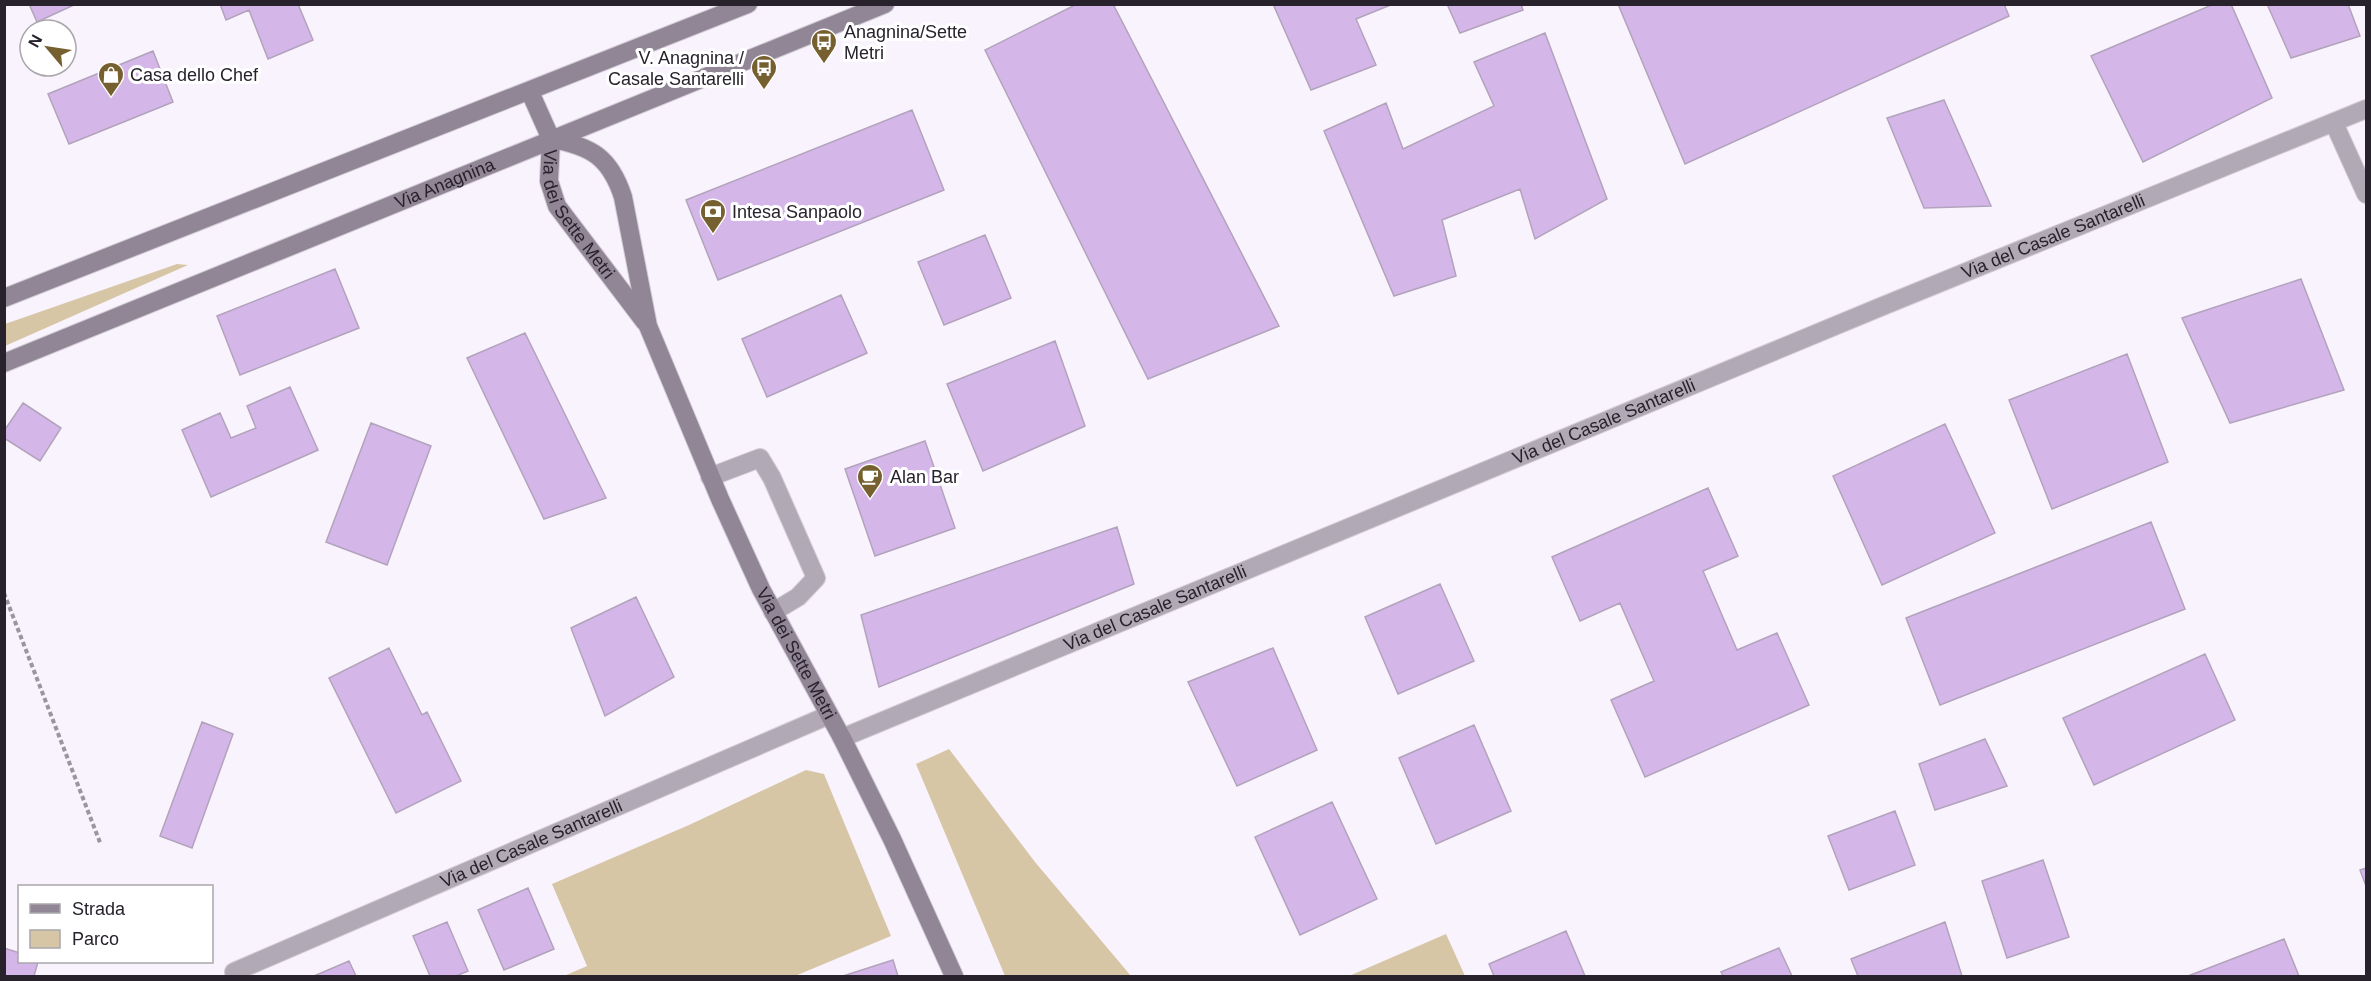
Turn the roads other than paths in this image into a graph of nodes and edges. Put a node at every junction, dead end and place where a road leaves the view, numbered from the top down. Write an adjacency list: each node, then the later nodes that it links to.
1 (748, 4): 3 (main road)
2 (885, 4): 6 (main road, Via Anagnina)
3 (530, 92): 6 (main road); 8 (main road)
4 (2367, 109): 5 (street, Via del Casale Santarelli)
5 (2334, 123): 7 (street); 14 (street, Via del Casale Santarelli)
6 (551, 139): 9 (main road, Via dei Sette Metri); 9 (main road, Via dei Sette Metri); 10 (main road, Via Anagnina)
7 (2367, 194)
8 (4, 298)
9 (648, 326): 11 (main road, Via dei Sette Metri)
10 (4, 363)
11 (710, 477): 12 (main road, Via dei Sette Metri); 12 (street)
12 (773, 612): 13 (main road, Via dei Sette Metri)
13 (829, 715): 14 (main road, Via dei Sette Metri); 15 (street, Via del Casale Santarelli)
14 (842, 738): 16 (main road, Via dei Sette Metri)
15 (234, 972)
16 (954, 976)

